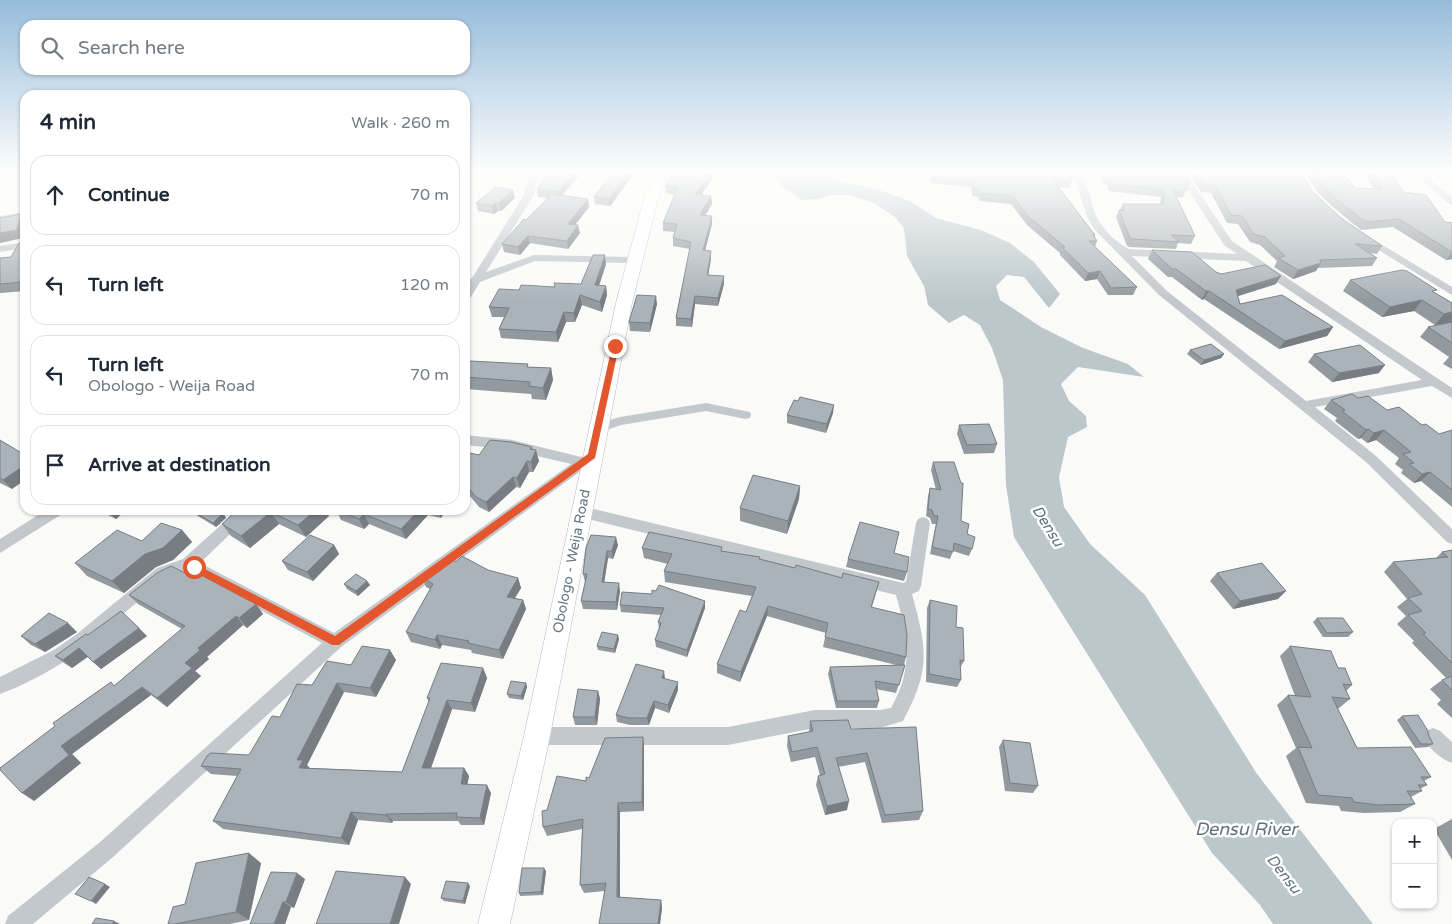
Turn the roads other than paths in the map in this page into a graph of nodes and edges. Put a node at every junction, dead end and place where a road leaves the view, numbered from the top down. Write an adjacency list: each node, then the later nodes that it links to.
1 (517, 215): 13 (street)
2 (647, 215): 12 (street, Obologo - Weija Road)
3 (1091, 215): 10 (street)
4 (1210, 215): 11 (street)
5 (20, 216): 6 (street)
6 (0, 219)
7 (1356, 232): 16 (street)
8 (20, 245): 9 (street)
9 (0, 248)
10 (1122, 250): 11 (street); 19 (street)
11 (1248, 258): 17 (street)
12 (634, 260): 13 (street); 21 (street, Obologo - Weija Road)
13 (477, 281): 14 (street); 15 (street)
14 (470, 283)
15 (470, 291)
16 (1452, 292)
17 (1434, 382): 18 (street); 19 (street)
18 (1452, 394)
19 (1305, 405): 28 (street)
20 (745, 415): 21 (street)
21 (598, 428): 23 (street, Obologo - Weija Road)
22 (470, 441): 23 (street)
23 (587, 459): 24 (street, Obologo - Weija Road); 32 (street)
24 (581, 512): 31 (street); 34 (street, Obologo - Weija Road)
25 (49, 515): 29 (street)
26 (243, 515): 30 (street)
27 (923, 523): 31 (street)
28 (1452, 538)
29 (0, 547)
30 (188, 565): 32 (street); 33 (street)
31 (903, 590): 34 (street)
32 (335, 642): 37 (street)
33 (0, 686)
34 (537, 736): 38 (street, Obologo - Weija Road)
35 (1433, 737): 36 (street)
36 (1452, 754)
37 (16, 924)
38 (494, 924)

